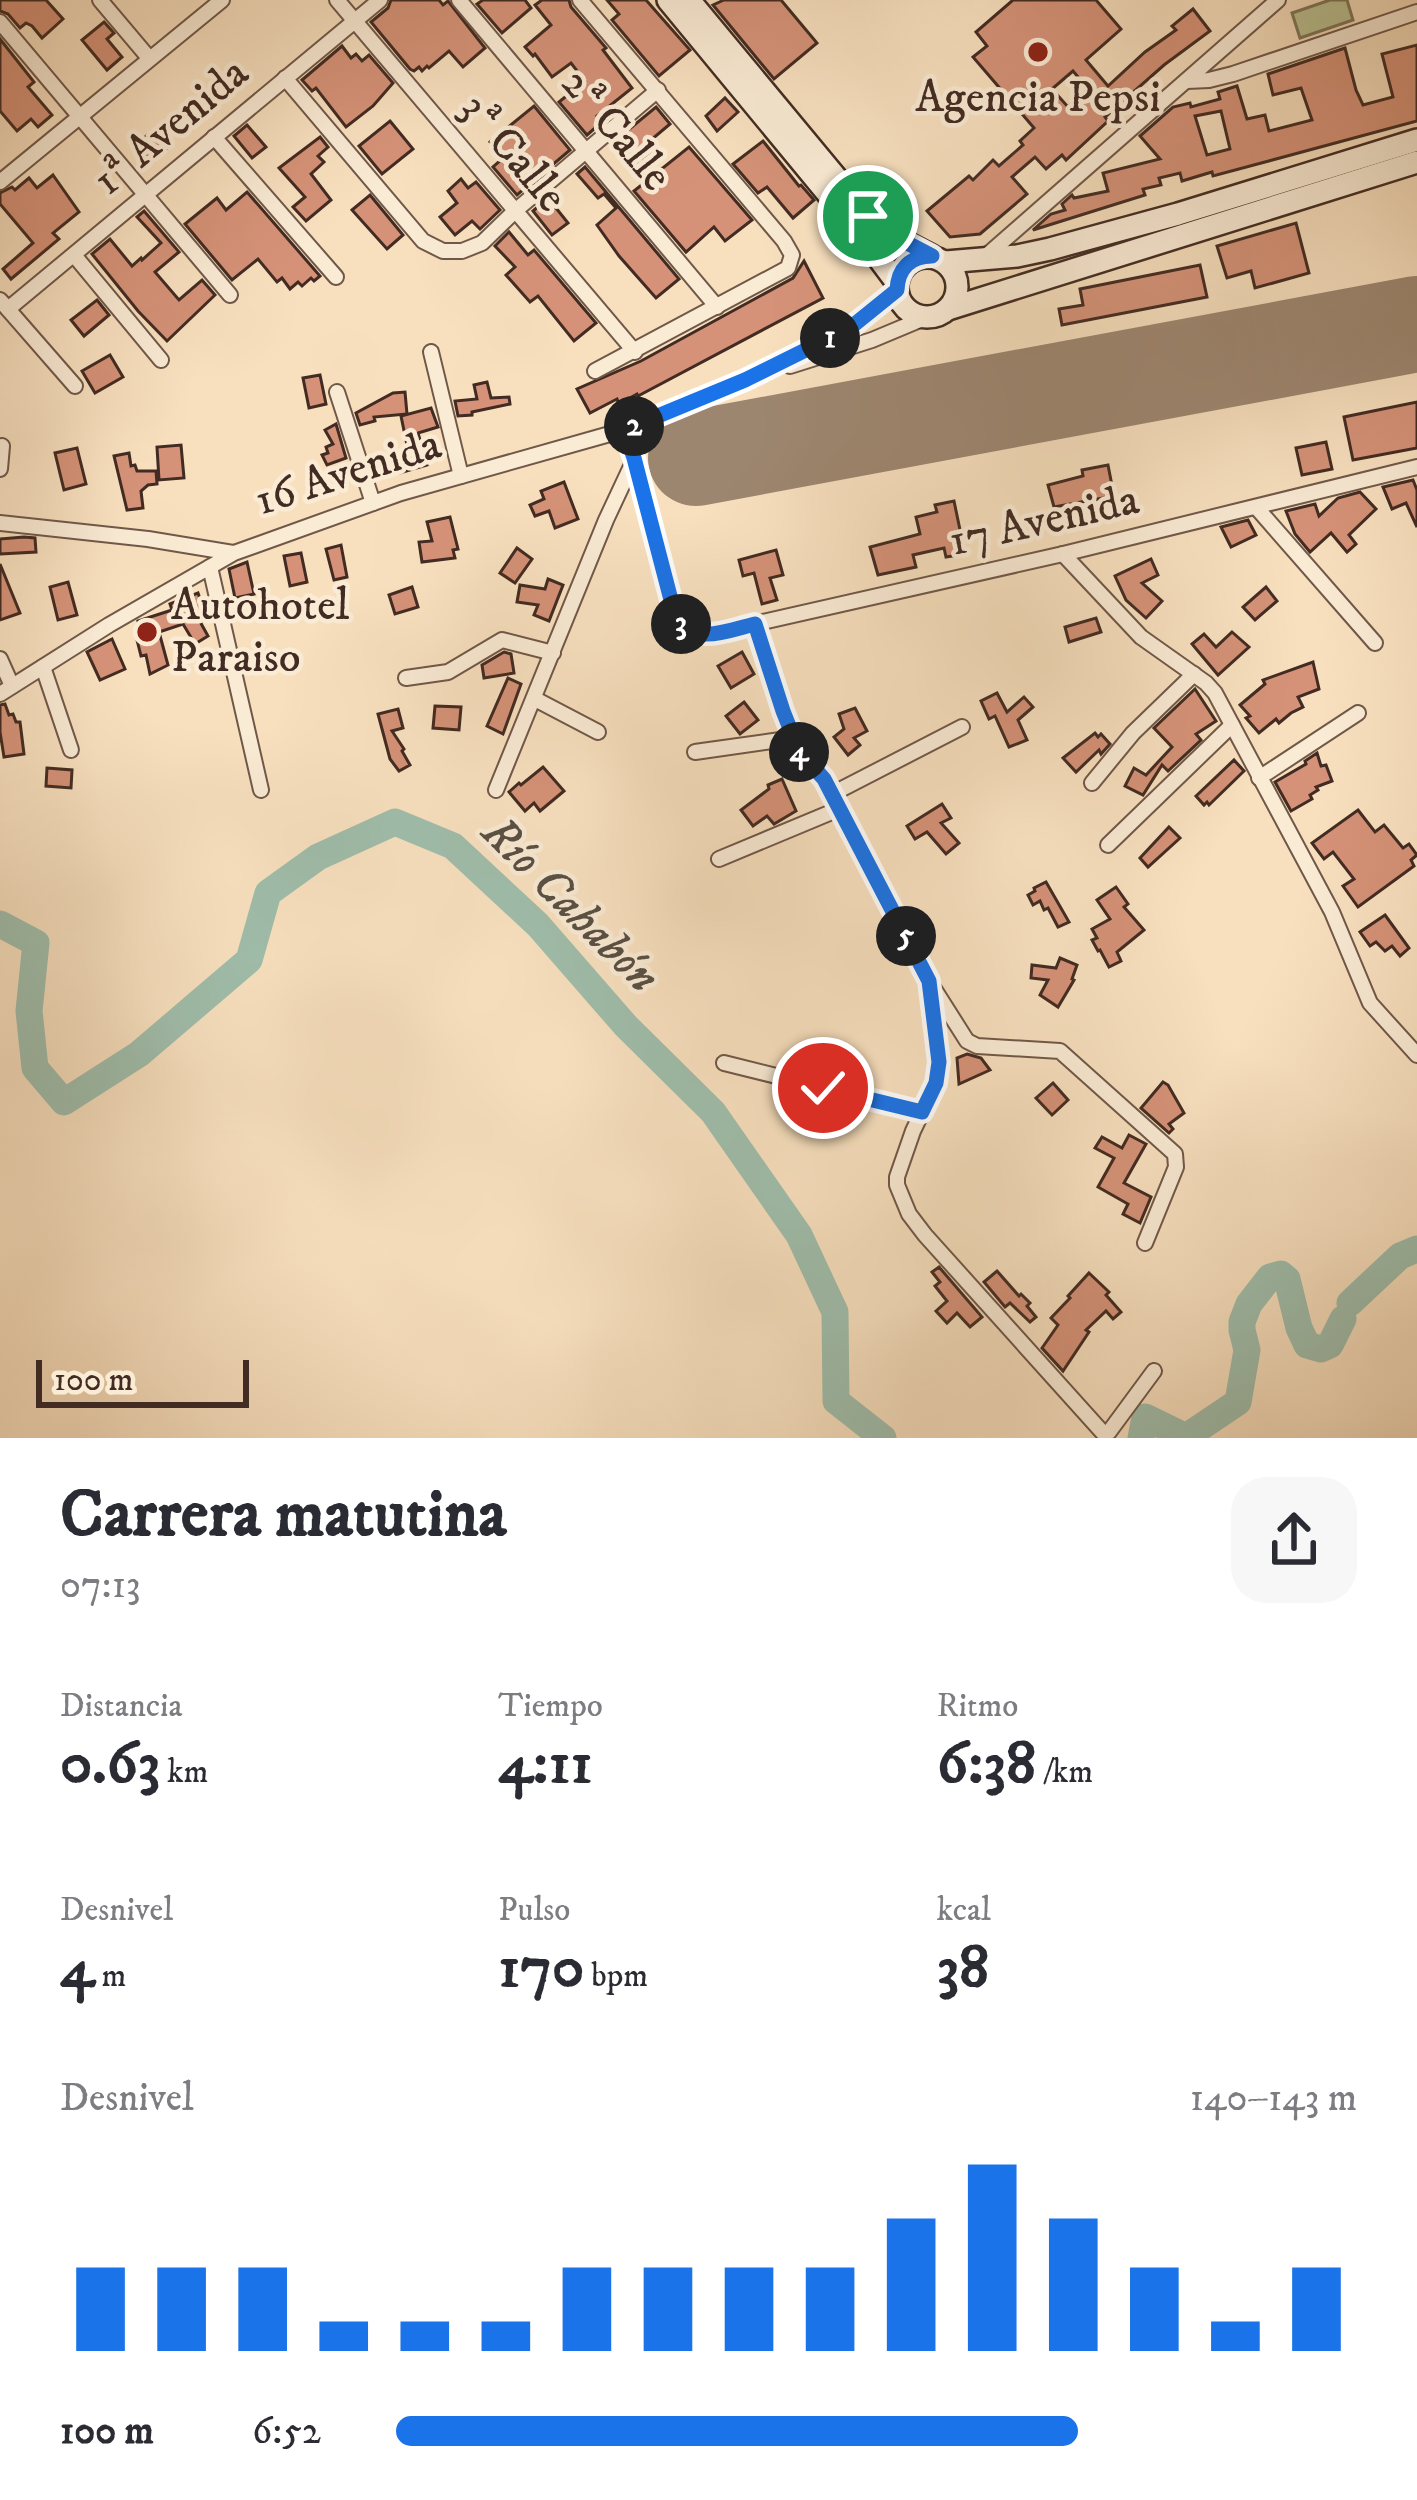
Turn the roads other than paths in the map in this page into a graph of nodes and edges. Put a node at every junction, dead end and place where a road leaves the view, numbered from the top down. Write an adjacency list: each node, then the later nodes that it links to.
1 (100, 0): 13 (street)
2 (338, 0): 11 (street, 3ª Calle)
3 (380, 0): 11 (street, 1ª Avenida)
4 (459, 0): 20 (street, 2ª Calle)
5 (580, 0): 16 (street)
6 (668, 0): 30 (street)
7 (688, 0): 27 (street)
8 (1278, 0): 15 (street)
9 (219, 1): 13 (street, 1ª Avenida)
10 (1417, 12): 15 (street)
11 (355, 21): 14 (street, 1ª Avenida); 24 (street, 3ª Calle)
12 (0, 22): 17 (street)
13 (149, 58): 17 (street, 1ª Avenida)
14 (285, 78): 18 (street, 1ª Avenida); 24 (street)
15 (1187, 81): 28 (street)
16 (658, 90): 20 (street); 33 (street)
17 (80, 117): 22 (street, 1ª Avenida); 23 (street)
18 (214, 136): 23 (street, 1ª Avenida); 29 (street)
19 (1417, 140): 25 (street, 16 Avenida)
20 (586, 151): 24 (street); 33 (street, 2ª Calle)
21 (1417, 162): 25 (street, 16 Avenida)
22 (4, 171)
23 (146, 194): 26 (street, 1ª Avenida); 31 (street)
24 (514, 211): 36 (street, 3ª Calle)
25 (1209, 216): 28 (street, 16 Avenida); 34 (street, 16 Avenida)
26 (74, 255): 32 (street, 1ª Avenida); 37 (street)
27 (939, 259): 28 (street, 16 Avenida); 30 (street); 34 (street)
28 (982, 260)
29 (336, 277)
30 (897, 287): 34 (street); 39 (street, 16 Avenida)
31 (230, 295)
32 (4, 305): 40 (street)
33 (716, 307): 36 (street)
34 (938, 313): 39 (street, 16 Avenida)
35 (430, 352): 47 (street)
36 (634, 352): 38 (street)
37 (161, 360)
38 (595, 371)
39 (745, 380): 42 (street, 16 Avenida)
40 (75, 386)
41 (338, 392): 48 (street)
42 (624, 430): 44 (street); 47 (street, 16 Avenida)
43 (2, 446): 46 (street)
44 (634, 458): 54 (street, 17 Avenida); 56 (street)
45 (1417, 467): 49 (street, 17 Avenida)
46 (0, 469)
47 (461, 476): 48 (street, 16 Avenida)
48 (373, 503): 51 (street, 16 Avenida)
49 (1256, 507): 52 (street, 17 Avenida); 55 (street)
50 (0, 523): 51 (street)
51 (234, 553): 53 (street, 16 Avenida)
52 (1063, 554): 54 (street, 17 Avenida); 59 (street)
53 (210, 567): 58 (street, 16 Avenida); 72 (street)
54 (755, 624): 67 (street)
55 (1375, 643)
56 (553, 653): 60 (street); 62 (street)
57 (0, 659): 61 (street)
58 (43, 667): 61 (street, 16 Avenida); 68 (street)
59 (1194, 674): 64 (street); 71 (street)
60 (406, 678)
61 (6, 690)
62 (535, 699): 66 (street); 73 (street)
63 (1358, 713): 70 (street)
64 (1232, 725): 70 (street); 75 (street)
65 (962, 727): 74 (street)
66 (598, 732)
67 (794, 738): 69 (street); 74 (street)
68 (71, 750)
69 (695, 752)
70 (1259, 778): 78 (street)
71 (1092, 783)
72 (261, 790)
73 (496, 790)
74 (836, 801): 76 (street); 77 (street)
75 (1108, 845)
76 (719, 859)
77 (929, 981): 80 (street); 81 (street)
78 (1417, 1055)
79 (724, 1063): 80 (street)
80 (922, 1112): 82 (street)
81 (1145, 1243)
82 (1154, 1371)

